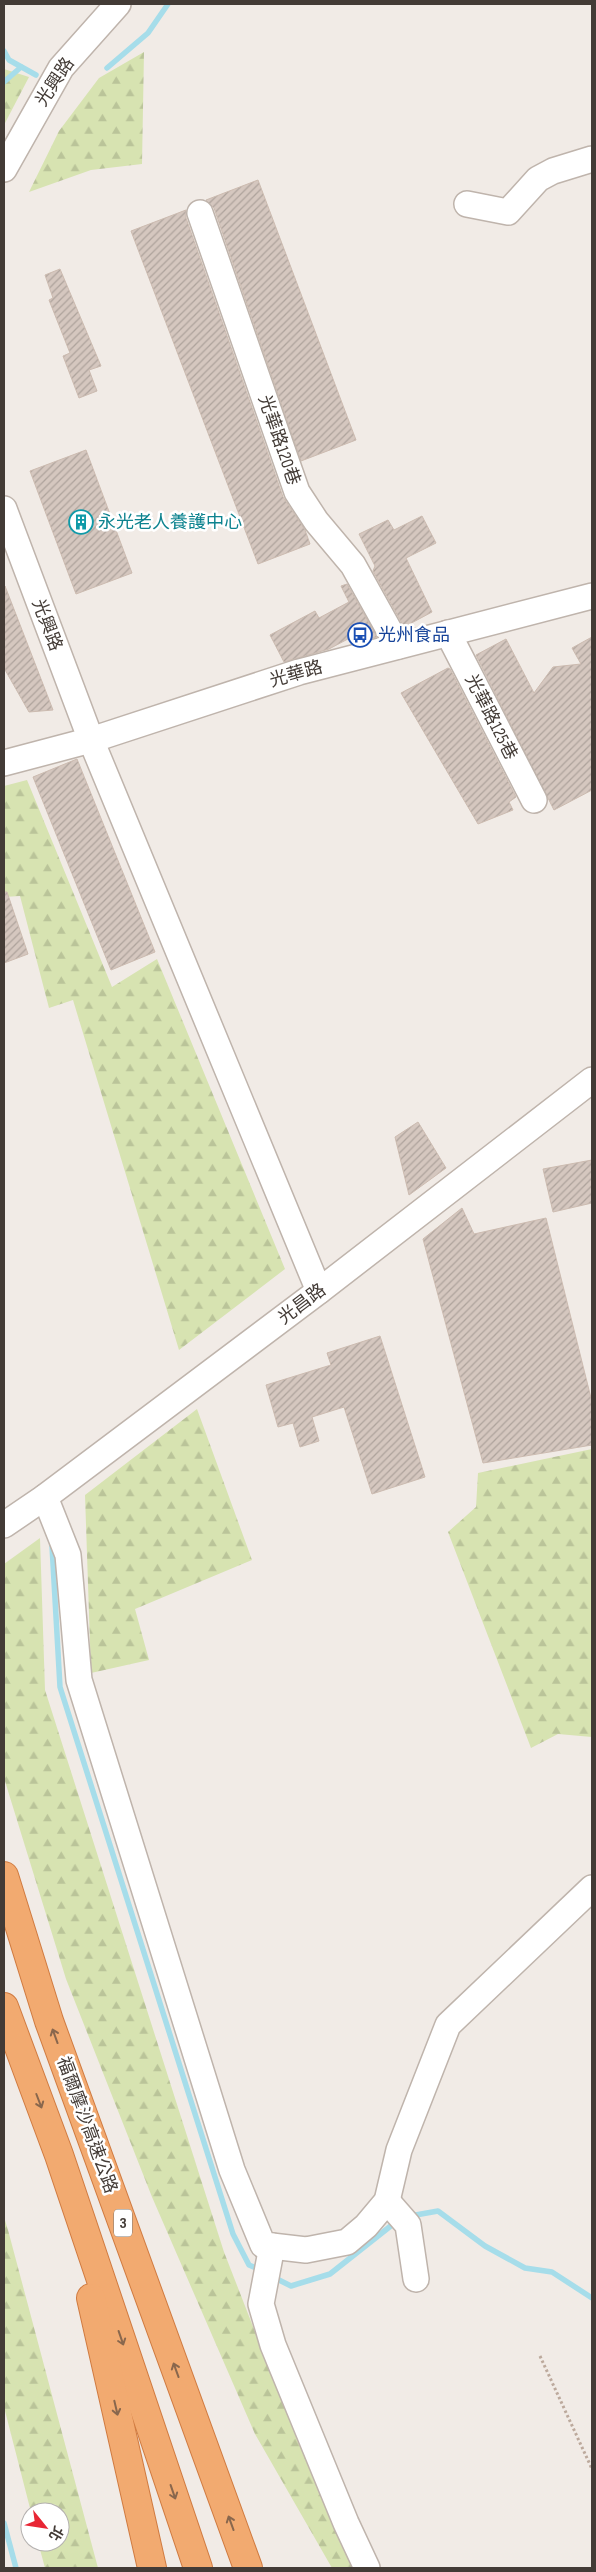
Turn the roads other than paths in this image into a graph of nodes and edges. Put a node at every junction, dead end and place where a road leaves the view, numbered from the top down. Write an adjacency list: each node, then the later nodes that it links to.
1 (118, 4): 3 (street, 光興路)
2 (592, 158): 4 (street)
3 (4, 168)
4 (467, 204)
5 (200, 213): 9 (street, 光華路120巷)
6 (4, 509): 10 (street, 光興路)
7 (592, 596): 8 (street, 光華路)
8 (448, 633): 9 (street, 光華路); 12 (street, 光華路125巷)
9 (398, 646): 10 (street, 光華路)
10 (91, 740): 11 (street, 光華路); 14 (street, 光興路)
11 (4, 763)
12 (534, 800)
13 (592, 1080): 14 (street, 光昌路)
14 (319, 1292): 15 (street, 光昌路)
15 (46, 1497): 16 (street, 光昌路); 22 (street)
16 (6, 1524)
17 (4, 1876): 26 (highway, 福爾摩沙高速公路 / 3, one-way to 17)
18 (592, 1888): 21 (street)
19 (4, 2007): 20 (highway, 福爾摩沙高速公路 / 3, one-way to 20)
20 (59, 2155): 24 (highway, one-way to 24); 25 (highway, 福爾摩沙高速公路 / 3, one-way to 25)
21 (387, 2201): 22 (street); 23 (street)
22 (272, 2246): 27 (street)
23 (416, 2279)
24 (152, 2568)
25 (198, 2568)
26 (248, 2568)
27 (367, 2568)

